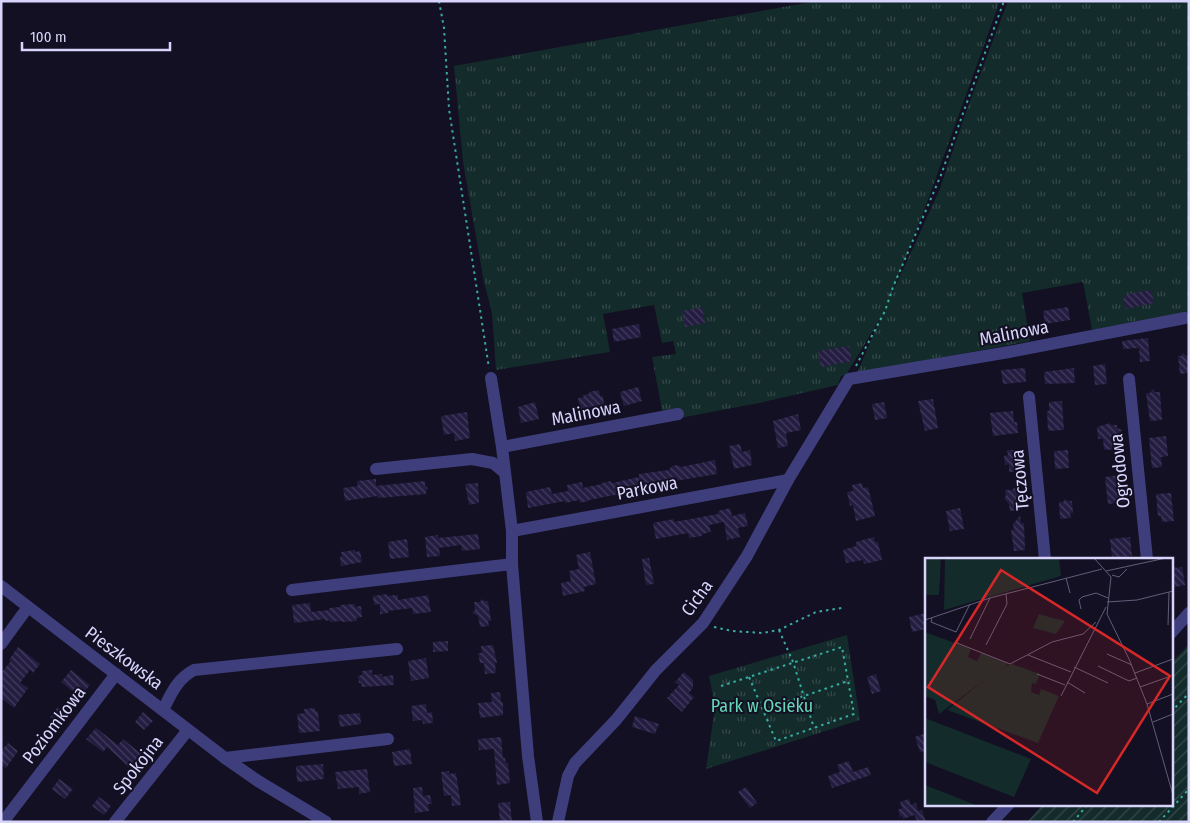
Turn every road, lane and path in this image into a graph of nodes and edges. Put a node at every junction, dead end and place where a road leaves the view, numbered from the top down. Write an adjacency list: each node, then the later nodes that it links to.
1 (439, 1): 4 (path)
2 (1004, 1): 5 (path)
3 (1185, 318): 5 (street, Malinowa)
4 (491, 378): 9 (street)
5 (849, 379): 12 (street, Cicha)
6 (1129, 379): 15 (street, Ogrodowa)
7 (1029, 397): 14 (street, Tęczowa)
8 (678, 414): 9 (street, Malinowa)
9 (502, 447): 11 (street)
10 (376, 469): 11 (street)
11 (505, 473): 13 (street)
12 (788, 480): 13 (street, Parkowa); 22 (street, Cicha)
13 (512, 531): 16 (street)
14 (1045, 558)
15 (1147, 558)
16 (512, 564): 18 (street); 47 (street)
17 (1, 586): 19 (street, Pieszkowska)
18 (292, 590)
19 (28, 607): 25 (street); 28 (street, Pieszkowska)
20 (842, 608): 23 (path)
21 (1189, 613): 24 (street)
22 (702, 623): 23 (path); 48 (street, Cicha)
23 (779, 630): 27 (path)
24 (1172, 632)
25 (1, 644)
26 (397, 649): 34 (street)
27 (793, 662): 29 (path); 30 (path); 33 (path)
28 (116, 674): 34 (street, Pieszkowska); 44 (street, Poziomkowa)
29 (749, 677): 31 (path); 35 (path)
30 (848, 681): 33 (path); 37 (path)
31 (721, 686)
32 (1189, 693): 36 (path)
33 (804, 696): 35 (path); 37 (path)
34 (163, 710): 38 (street, Pieszkowska)
35 (763, 710): 37 (path)
36 (1172, 711)
37 (814, 728)
38 (188, 730): 40 (street, Pieszkowska); 45 (street, Spokojna)
39 (388, 739): 40 (street)
40 (225, 758): 46 (street, Pieszkowska)
41 (1189, 789): 51 (path)
42 (1007, 806): 49 (street)
43 (1086, 806): 50 (path)
44 (3, 822)
45 (115, 822)
46 (326, 822)
47 (537, 822)
48 (558, 822)
49 (992, 822)
50 (1073, 822)
51 (1159, 822)

